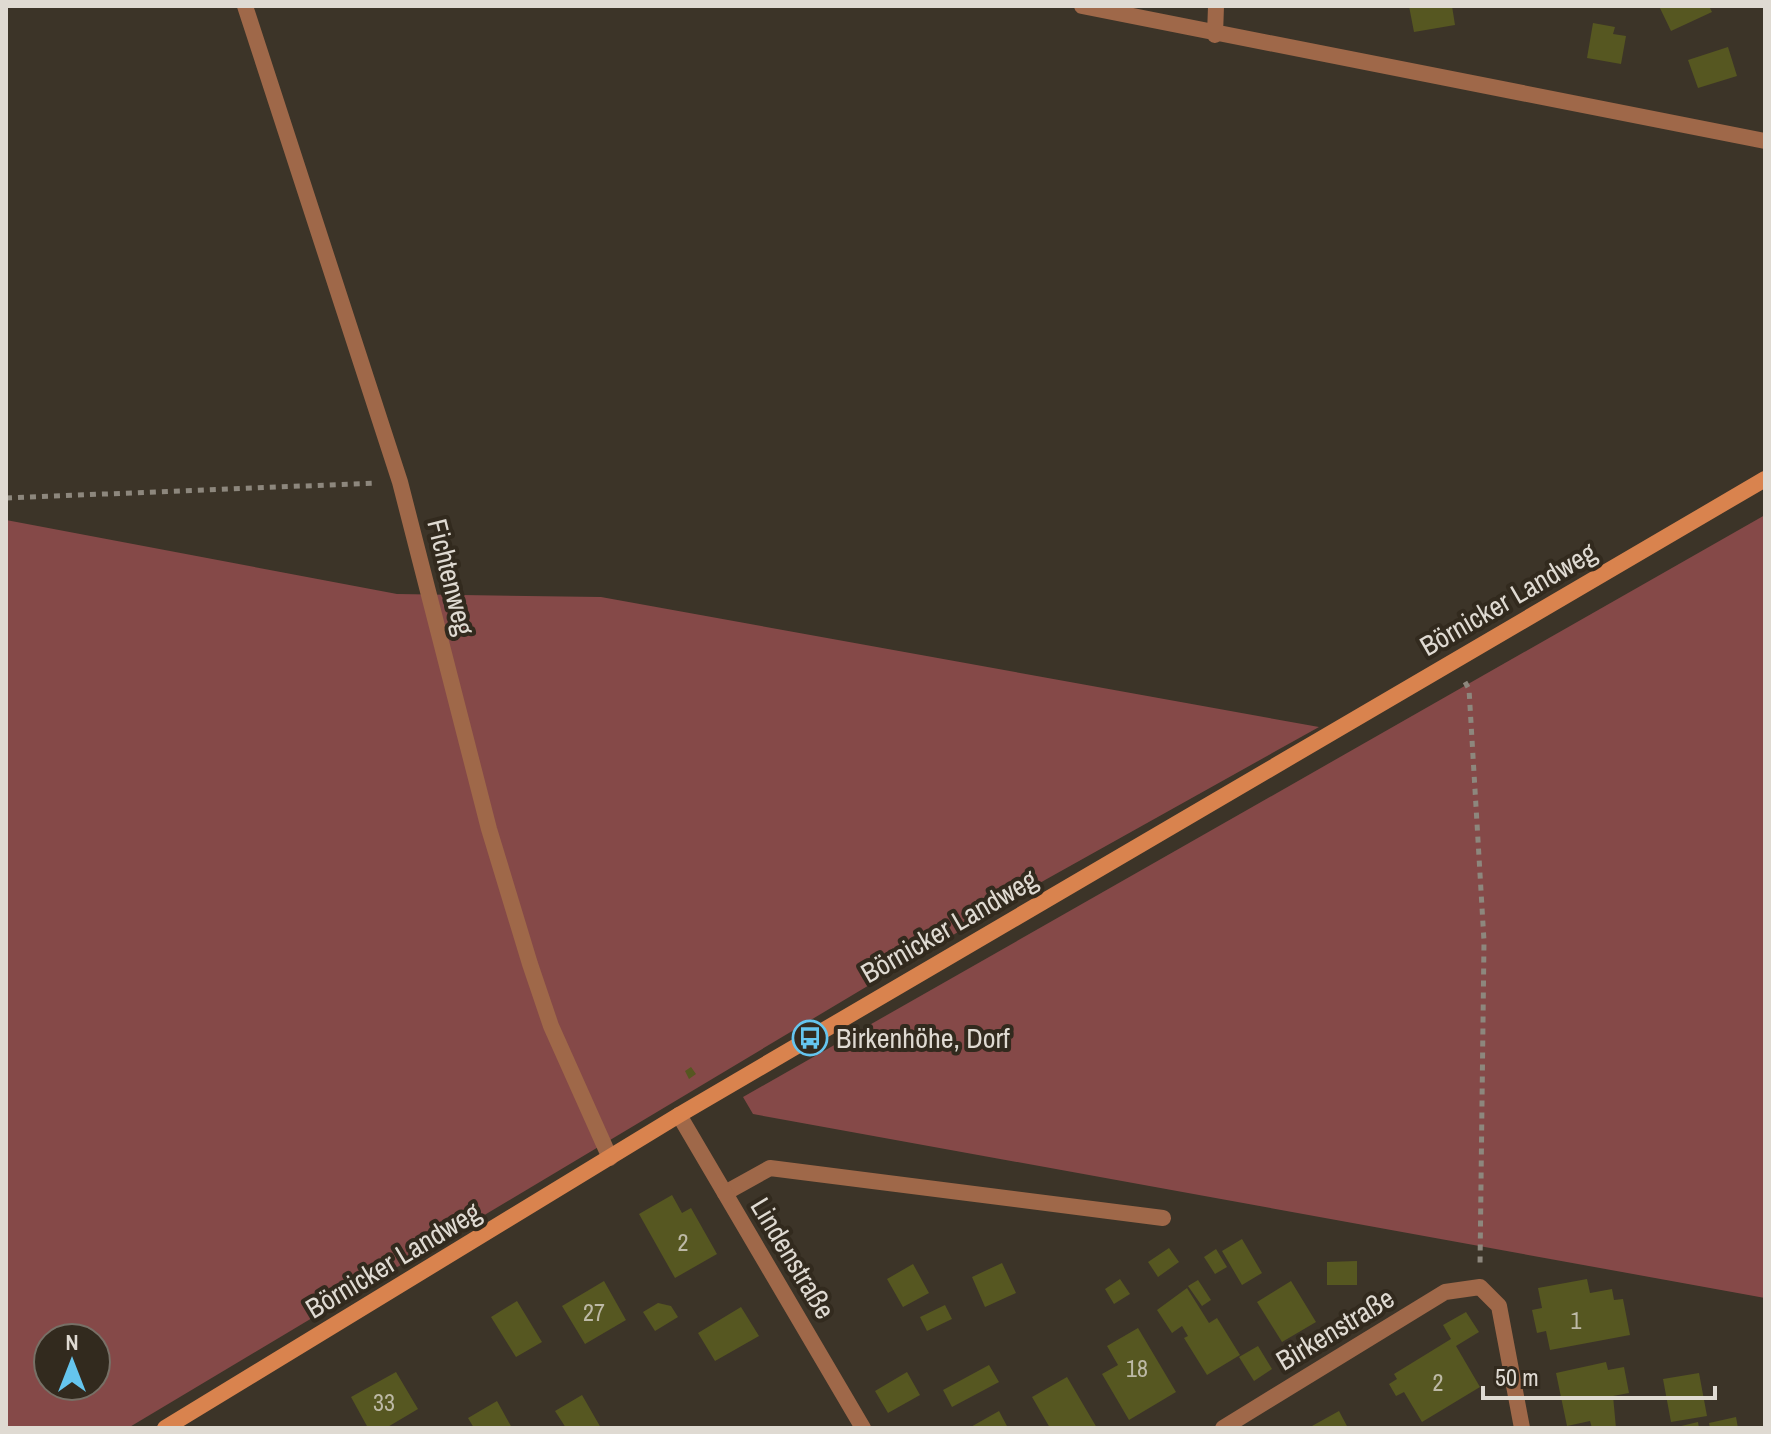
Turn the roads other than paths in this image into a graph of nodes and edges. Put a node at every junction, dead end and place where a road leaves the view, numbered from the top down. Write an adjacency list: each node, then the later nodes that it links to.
1 (245, 6): 8 (street, Fichtenweg)
2 (1082, 6): 4 (street)
3 (1216, 6): 4 (street)
4 (1215, 35): 5 (street)
5 (1765, 141)
6 (1765, 479): 7 (street, Börnicker Landweg)
7 (679, 1115): 8 (street, Börnicker Landweg); 9 (street, Lindenstraße)
8 (610, 1158): 11 (street, Börnicker Landweg)
9 (725, 1193): 10 (street); 12 (street, Lindenstraße)
10 (1163, 1218)
11 (165, 1428)
12 (863, 1428)
13 (1223, 1428): 14 (street, Birkenstraße)
14 (1522, 1428)

